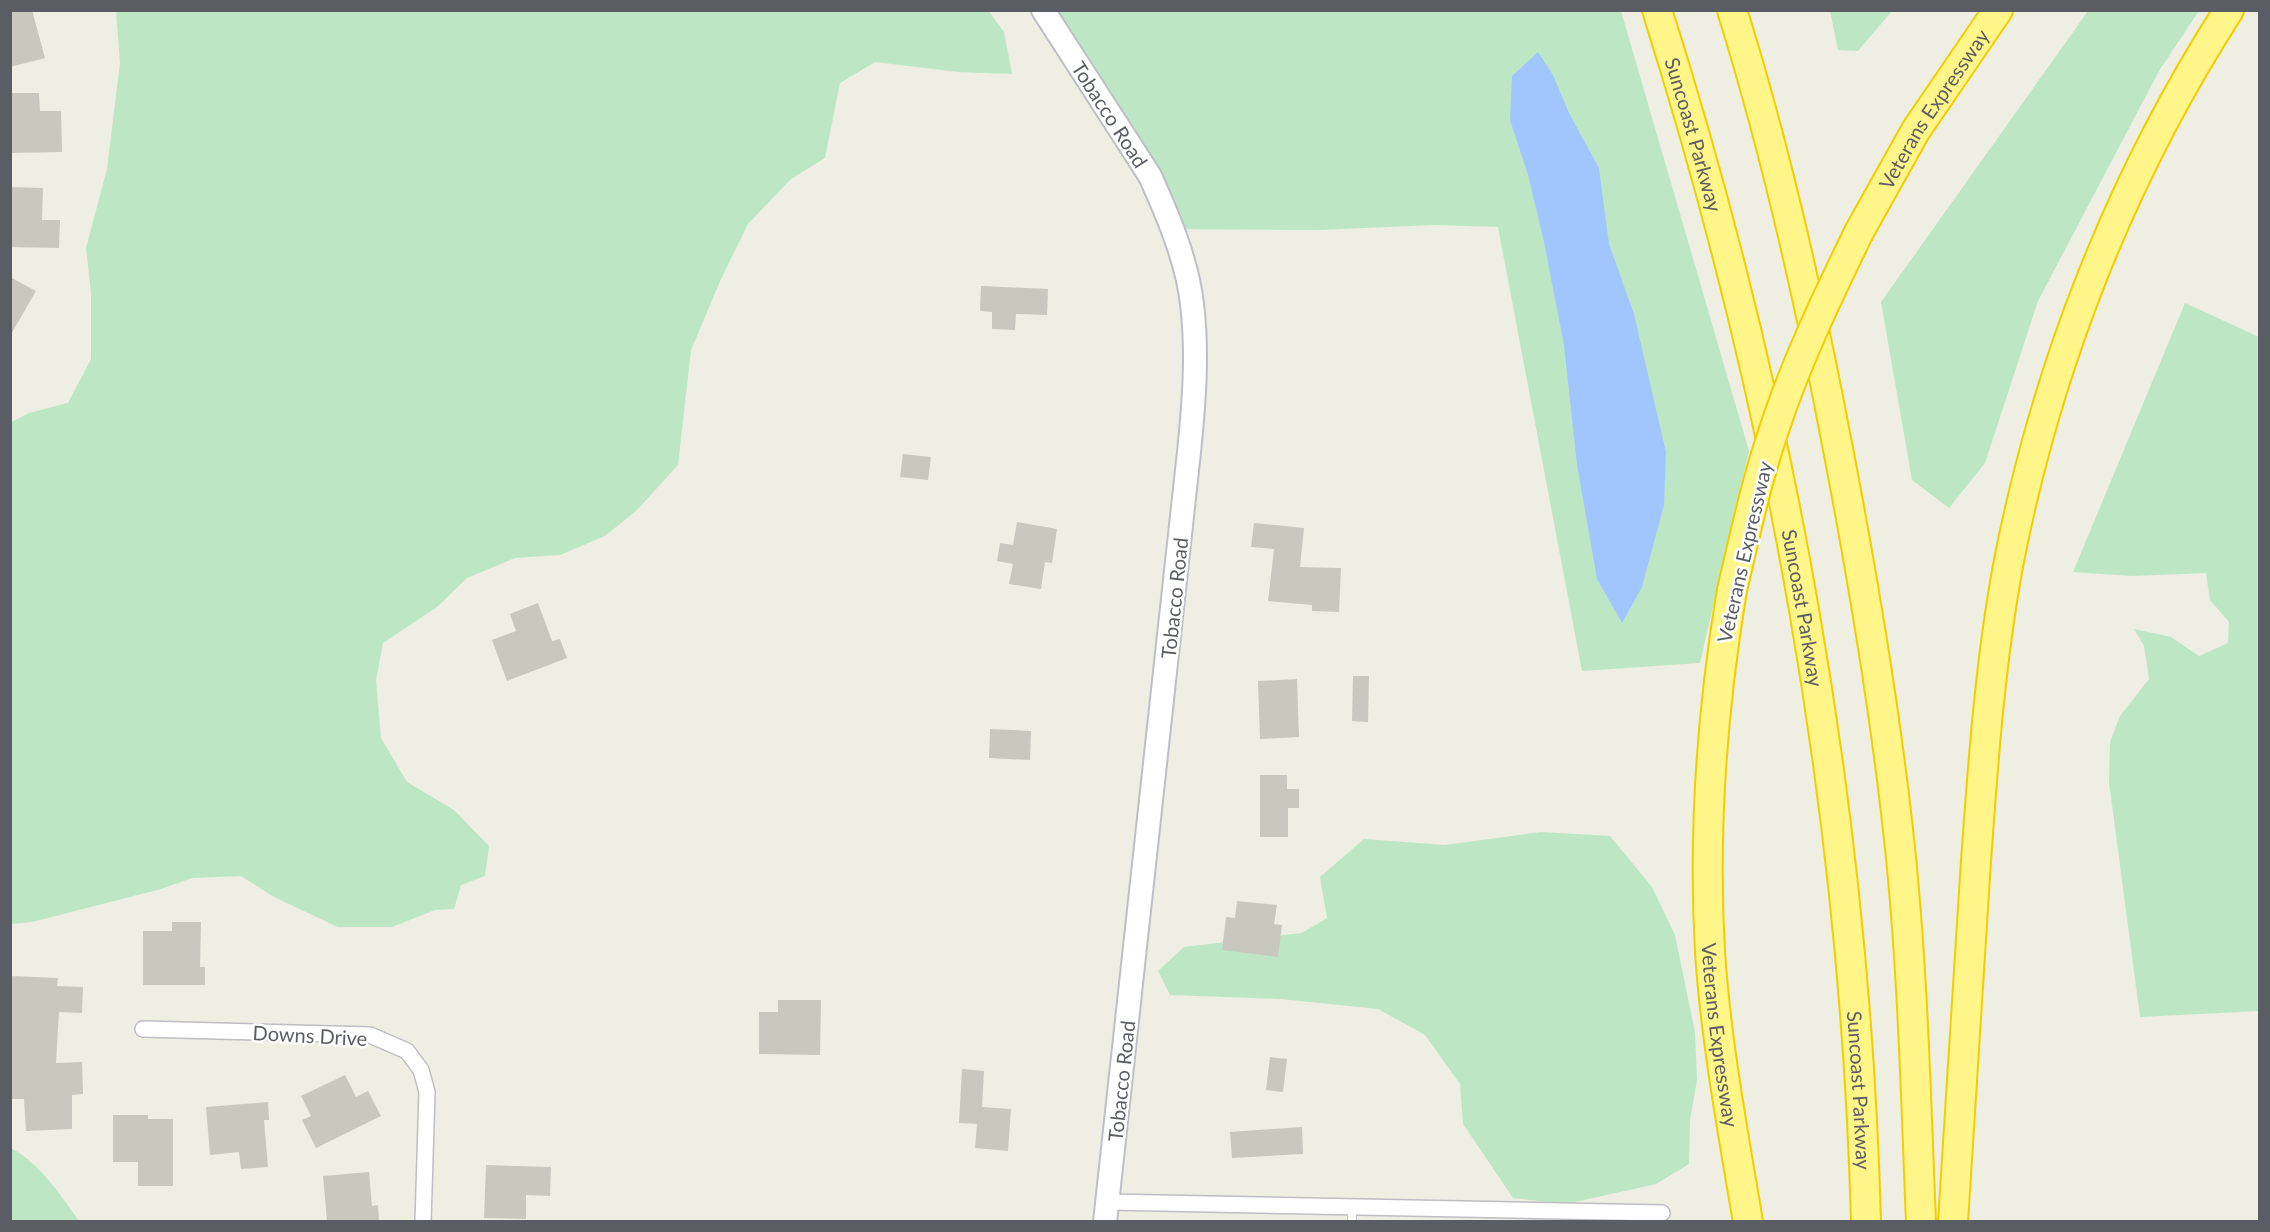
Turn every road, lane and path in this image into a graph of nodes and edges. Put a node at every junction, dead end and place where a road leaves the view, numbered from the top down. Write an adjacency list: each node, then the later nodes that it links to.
1 (1043, 10): 7 (street, Tobacco Road)
2 (1657, 10): 12 (highway, Suncoast Parkway)
3 (1732, 10): 13 (highway)
4 (1998, 10): 11 (highway, Veterans Expressway, bridge)
5 (2229, 10): 14 (highway)
6 (143, 1029): 10 (street, Downs Drive)
7 (1106, 1212): 9 (street)
8 (1662, 1213): 9 (street)
9 (1352, 1214)
10 (423, 1221)
11 (1748, 1221)
12 (1866, 1221)
13 (1921, 1221)
14 (1953, 1221)

